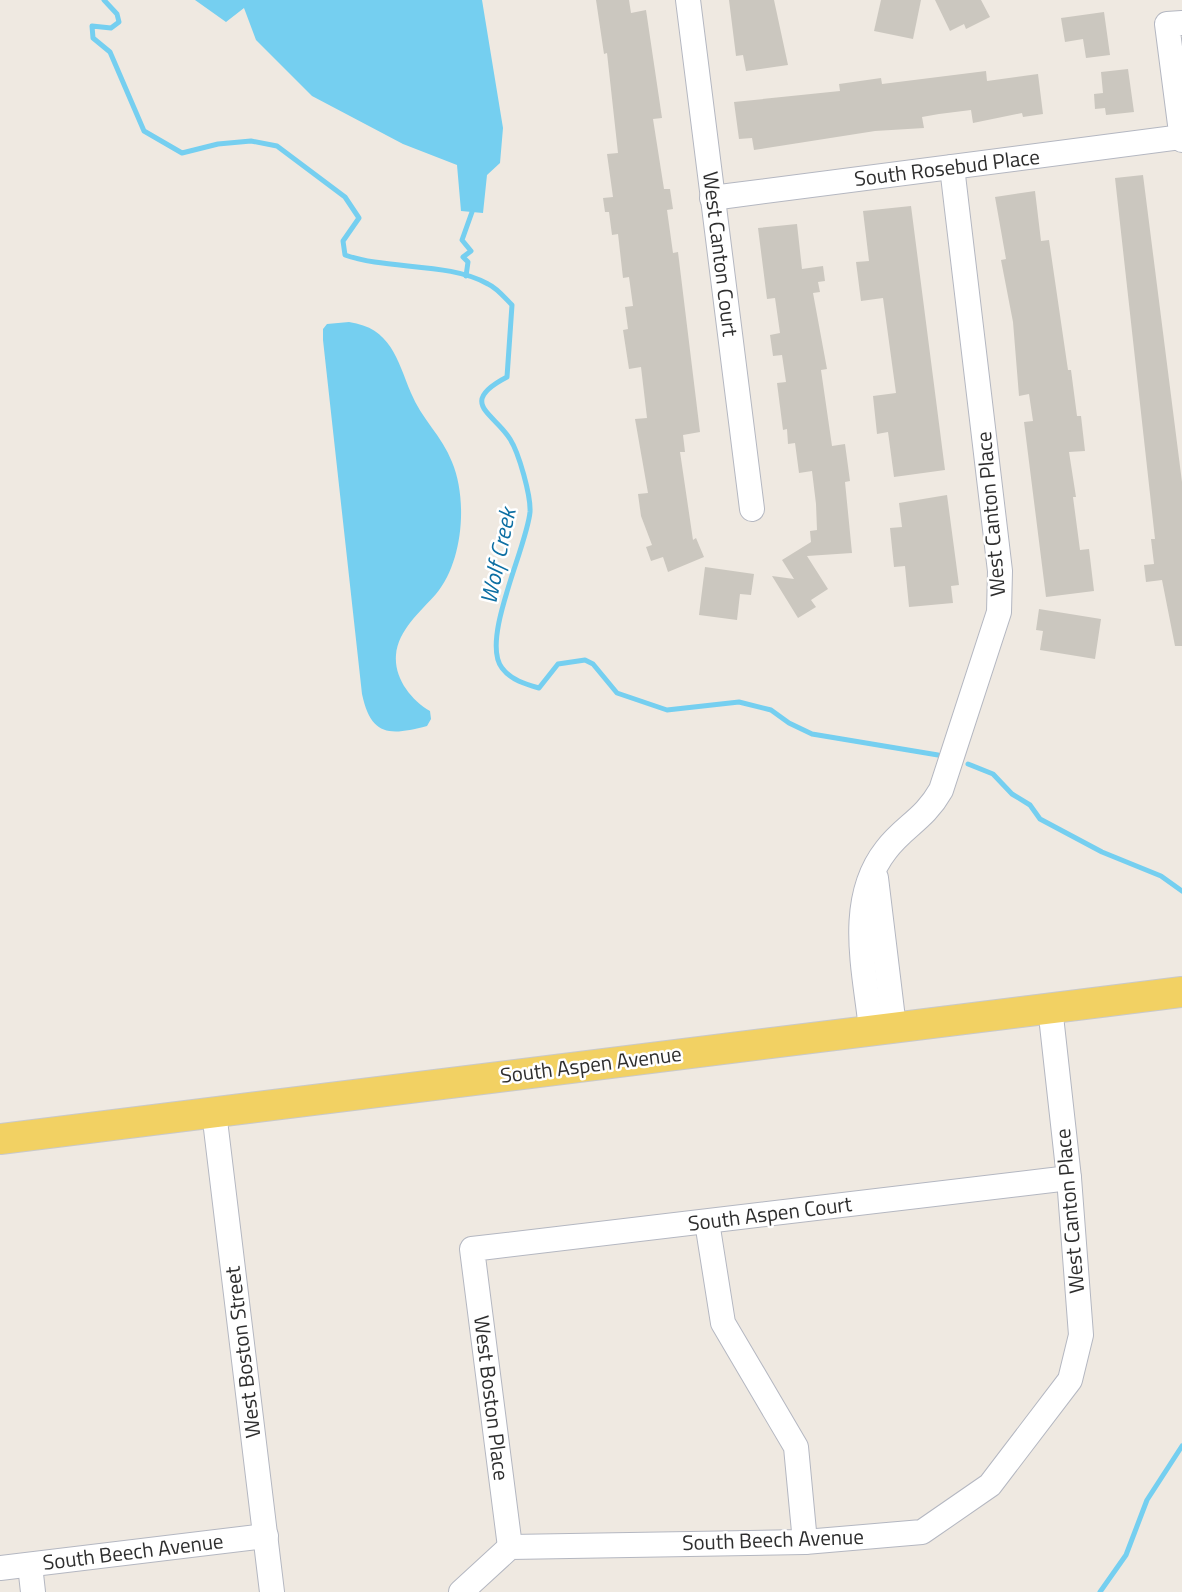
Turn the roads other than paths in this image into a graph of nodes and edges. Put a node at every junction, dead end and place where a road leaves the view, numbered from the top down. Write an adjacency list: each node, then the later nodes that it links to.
1 (688, 0): 5 (street, West Canton Court)
2 (1174, 24): 3 (street)
3 (1182, 139): 4 (street, South Rosebud Place)
4 (952, 167): 5 (street, South Rosebud Place); 9 (street, West Canton Place)
5 (712, 198): 6 (street, West Canton Court)
6 (751, 509)
7 (1182, 992): 8 (main road, South Aspen Avenue)
8 (1050, 1007): 9 (main road, South Aspen Avenue); 12 (street, West Canton Place)
9 (883, 1028): 10 (main road, South Aspen Avenue)
10 (214, 1112): 11 (main road, South Aspen Avenue); 16 (street, West Boston Street)
11 (0, 1139)
12 (1069, 1178): 13 (street, South Aspen Court); 15 (street, West Canton Place)
13 (707, 1222): 14 (street, South Aspen Court); 17 (street)
14 (472, 1249): 18 (street, West Boston Place)
15 (1051, 1409): 17 (street, South Beech Avenue)
16 (266, 1536): 19 (street, South Beech Avenue); 22 (street, West Boston Street)
17 (805, 1542): 18 (street, South Beech Avenue)
18 (510, 1547): 23 (street)
19 (30, 1565): 20 (street, South Beech Avenue); 21 (street)
20 (0, 1569)
21 (33, 1592)
22 (272, 1592)
23 (461, 1592)

